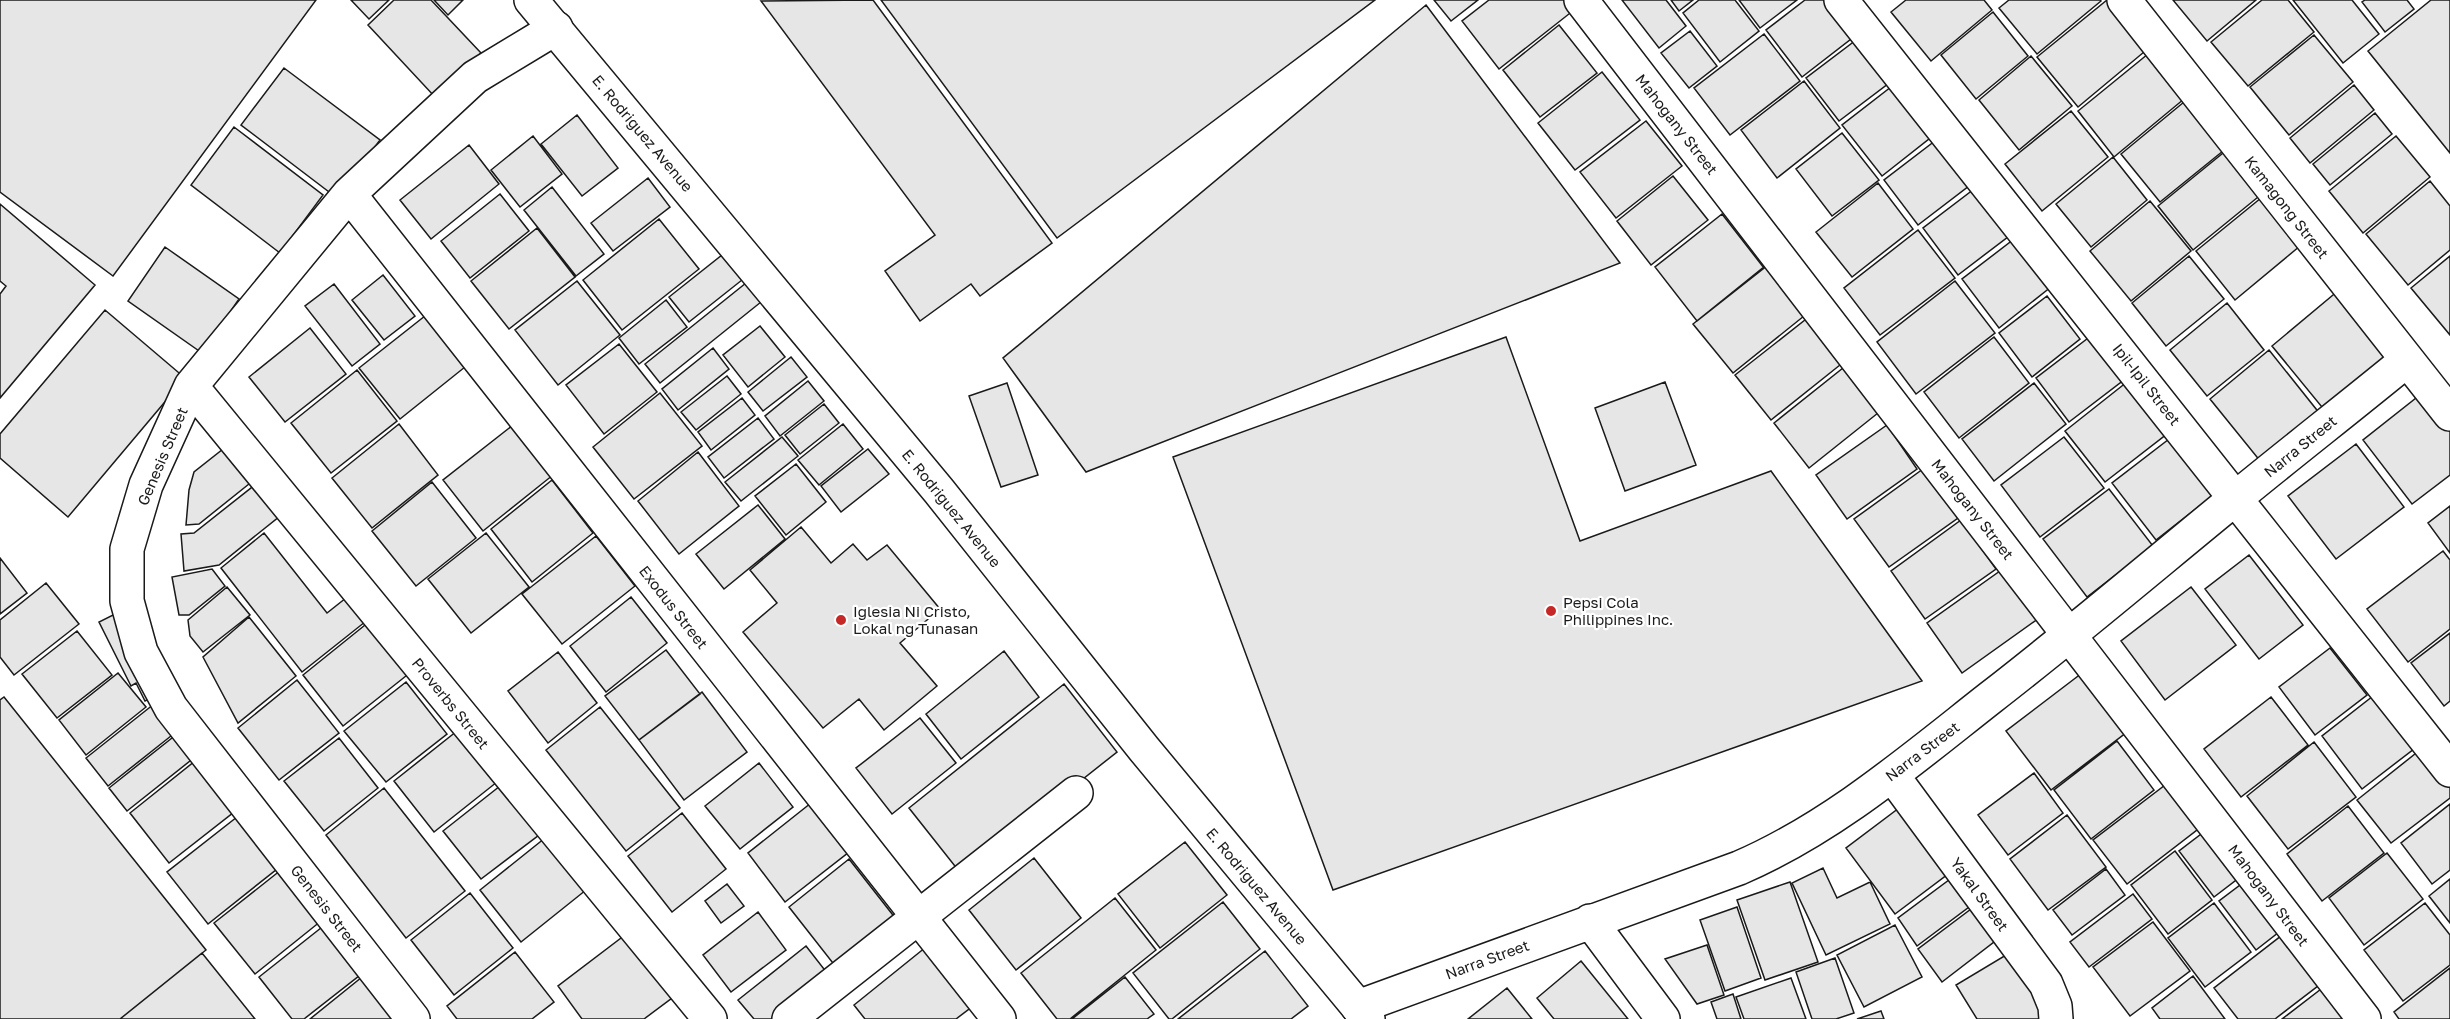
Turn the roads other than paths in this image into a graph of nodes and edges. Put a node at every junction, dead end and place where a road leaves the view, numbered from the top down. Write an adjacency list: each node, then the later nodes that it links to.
1 (531, 0): 5 (street, E. Rodriguez Avenue)
2 (1581, 0): 11 (street, Mahogany Street)
3 (1841, 0): 10 (street, Ipil-Ipil Street)
4 (2124, 0): 7 (street, Kamagong Street)
5 (556, 28): 6 (street, Genesis Street); 17 (street, E. Rodriguez Avenue)
6 (349, 194): 8 (street, Genesis Street); 15 (street, Exodus Street)
7 (2407, 360): 9 (street, Kamagong Street); 10 (street, Narra Street)
8 (192, 386): 18 (street, Genesis Street); 19 (street, Proverbs Street)
9 (2450, 414)
10 (2236, 497): 11 (street, Narra Street); 12 (street, Ipil-Ipil Street)
11 (2071, 636): 13 (street, Narra Street); 24 (street, Mahogany Street)
12 (2450, 770)
13 (1892, 775): 16 (street, Narra Street); 23 (street, Yakal Street)
14 (1076, 793): 15 (street)
15 (918, 918): 20 (street); 21 (street, Exodus Street)
16 (1590, 921): 17 (street, Narra Street); 22 (street)
17 (1363, 1013)
18 (413, 1019)
19 (710, 1019)
20 (789, 1019)
21 (999, 1019)
22 (1663, 1019)
23 (2056, 1019)
24 (2364, 1019)

